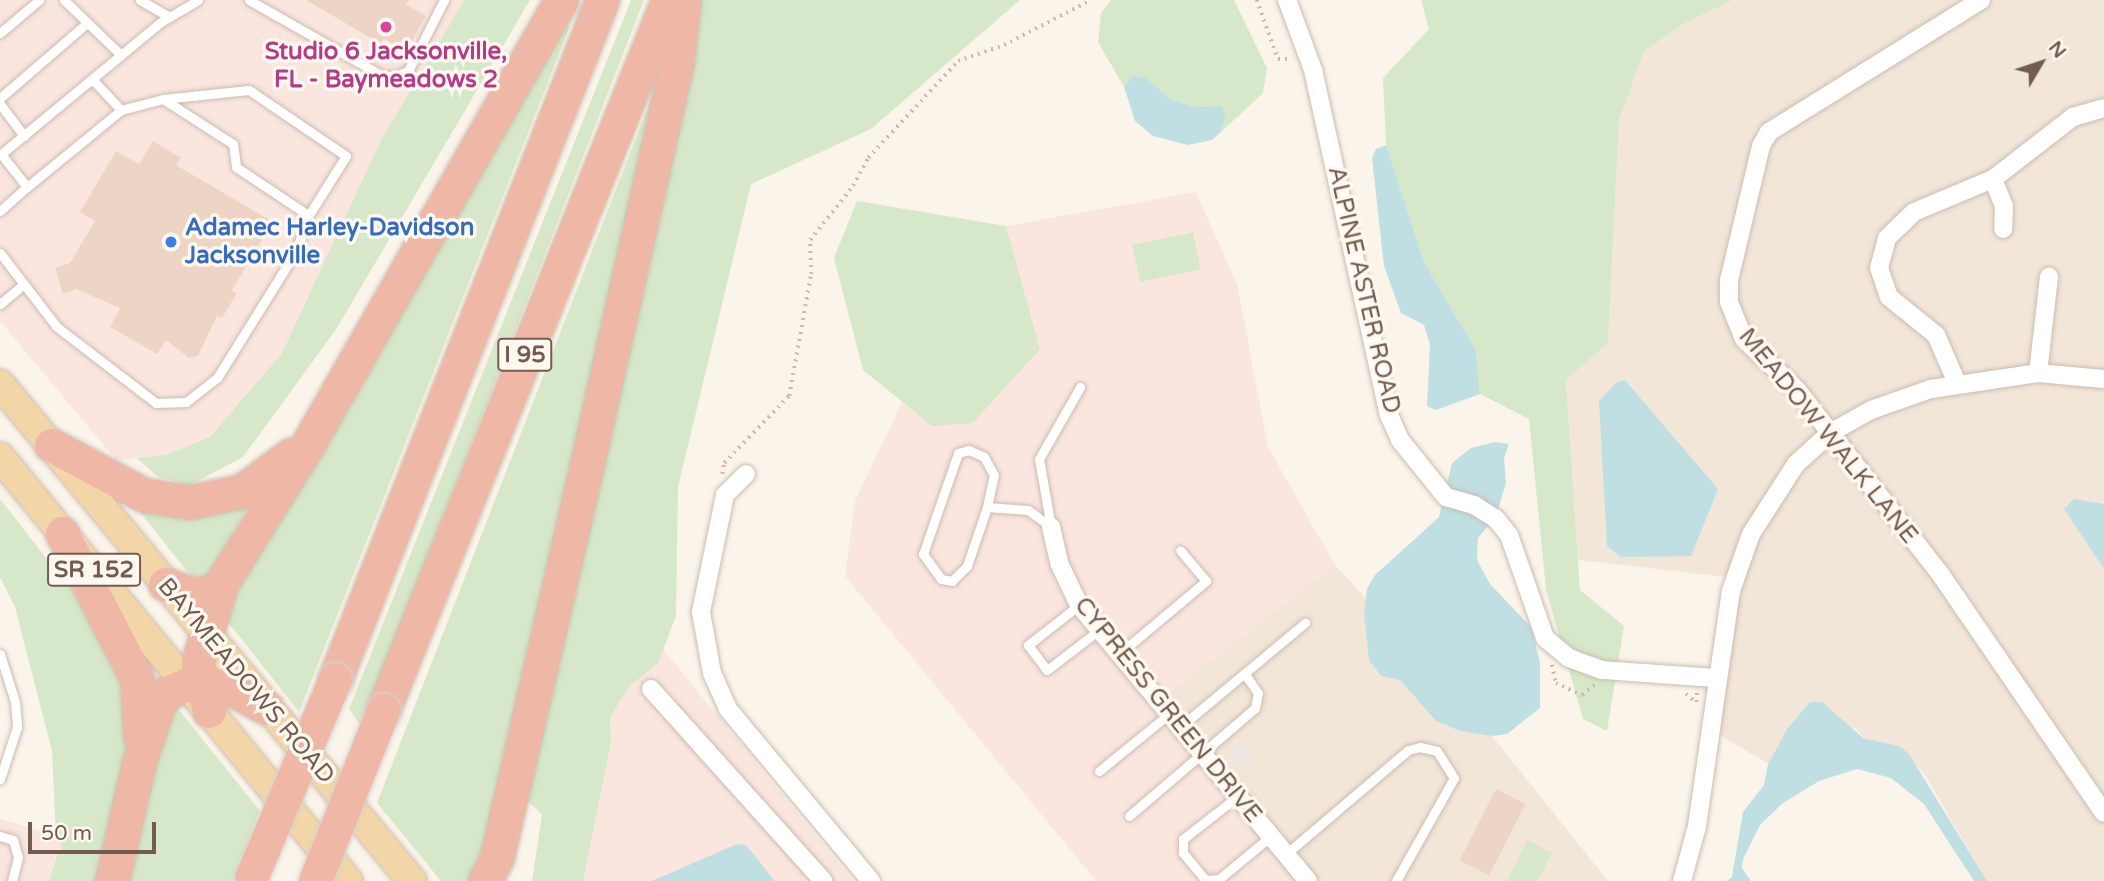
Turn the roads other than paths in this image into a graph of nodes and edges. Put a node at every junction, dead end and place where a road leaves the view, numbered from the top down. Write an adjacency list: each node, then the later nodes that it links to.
1 (39, 0): 15 (lane)
2 (64, 0): 14 (lane)
3 (140, 0): 13 (lane)
4 (198, 0): 13 (lane)
5 (249, 0): 6 (lane)
6 (444, 0)
7 (561, 0): 40 (highway)
8 (602, 0): 73 (highway, I 95, bridge)
9 (668, 0): 76 (highway, I 95, bridge)
10 (684, 0): 72 (highway)
11 (1287, 0): 57 (street, ALPINE ASTER ROAD)
12 (1981, 0): 39 (street, MEADOW WALK LANE)
13 (169, 17): 16 (lane)
14 (87, 23): 16 (lane); 18 (lane)
15 (0, 33)
16 (121, 55): 17 (lane)
17 (92, 79): 22 (lane); 23 (lane)
18 (0, 98)
19 (163, 99): 22 (lane); 28 (lane); 28 (lane)
20 (0, 104): 23 (lane)
21 (2104, 108): 25 (street)
22 (121, 110): 26 (lane)
23 (24, 136): 24 (lane)
24 (1, 155): 26 (lane)
25 (1993, 179): 29 (street); 36 (street)
26 (27, 187): 27 (lane)
27 (0, 211)
28 (305, 221): 32 (lane)
29 (2003, 229)
30 (0, 253): 32 (lane)
31 (2049, 277): 34 (street)
32 (24, 284): 33 (lane)
33 (0, 304)
34 (2038, 373): 35 (street); 36 (street)
35 (2104, 379)
36 (1958, 383): 39 (street)
37 (0, 384): 41 (main road, BAYMEADOWS ROAD / SR 152)
38 (1080, 387): 45 (lane)
39 (1830, 433): 57 (street); 67 (street, MEADOW WALK LANE)
40 (308, 444): 41 (highway); 49 (highway)
41 (51, 445): 48 (main road, BAYMEADOWS ROAD / SR 152)
42 (0, 457): 46 (main road, BAYMEADOWS ROAD / SR 152)
43 (746, 474): 80 (street)
44 (987, 507): 44 (lane); 45 (lane)
45 (1051, 527): 50 (street, CYPRESS GREEN DRIVE)
46 (62, 533): 59 (main road, BAYMEADOWS ROAD / SR 152); 63 (highway)
47 (1180, 550): 55 (lane)
48 (165, 584): 49 (highway); 53 (main road, BAYMEADOWS ROAD / SR 152)
49 (220, 584): 53 (highway)
50 (1079, 605): 52 (street, CYPRESS GREEN DRIVE); 52 (lane)
51 (1306, 623): 56 (lane)
52 (1099, 630): 55 (street, CYPRESS GREEN DRIVE)
53 (204, 631): 59 (highway); 60 (main road, BAYMEADOWS ROAD / SR 152)
54 (0, 654): 65 (lane)
55 (1119, 654): 61 (street, CYPRESS GREEN DRIVE)
56 (1244, 673): 61 (lane); 62 (lane)
57 (1708, 677): 83 (street)
58 (651, 689): 79 (street)
59 (199, 692): 60 (highway); 63 (highway); 77 (main road, BAYMEADOWS ROAD / SR 152)
60 (267, 708): 78 (main road, BAYMEADOWS ROAD / SR 152)
61 (1174, 720): 62 (street, CYPRESS GREEN DRIVE); 64 (lane)
62 (1204, 755): 66 (street, CYPRESS GREEN DRIVE); 68 (lane)
63 (140, 758): 75 (highway)
64 (1099, 771)
65 (0, 779)
66 (1238, 796): 70 (street, CYPRESS GREEN DRIVE); 70 (lane)
67 (2104, 813)
68 (1129, 817)
69 (0, 836): 74 (lane)
70 (1271, 836): 71 (street, CYPRESS GREEN DRIVE)
71 (1286, 854): 81 (street, CYPRESS GREEN DRIVE); 82 (lane)
72 (493, 873)
73 (251, 879)
74 (12, 881)
75 (112, 881)
76 (315, 881)
77 (348, 881)
78 (412, 881)
79 (823, 881)
80 (871, 881)
81 (1308, 881)
82 (1396, 881)
83 (1682, 881)

